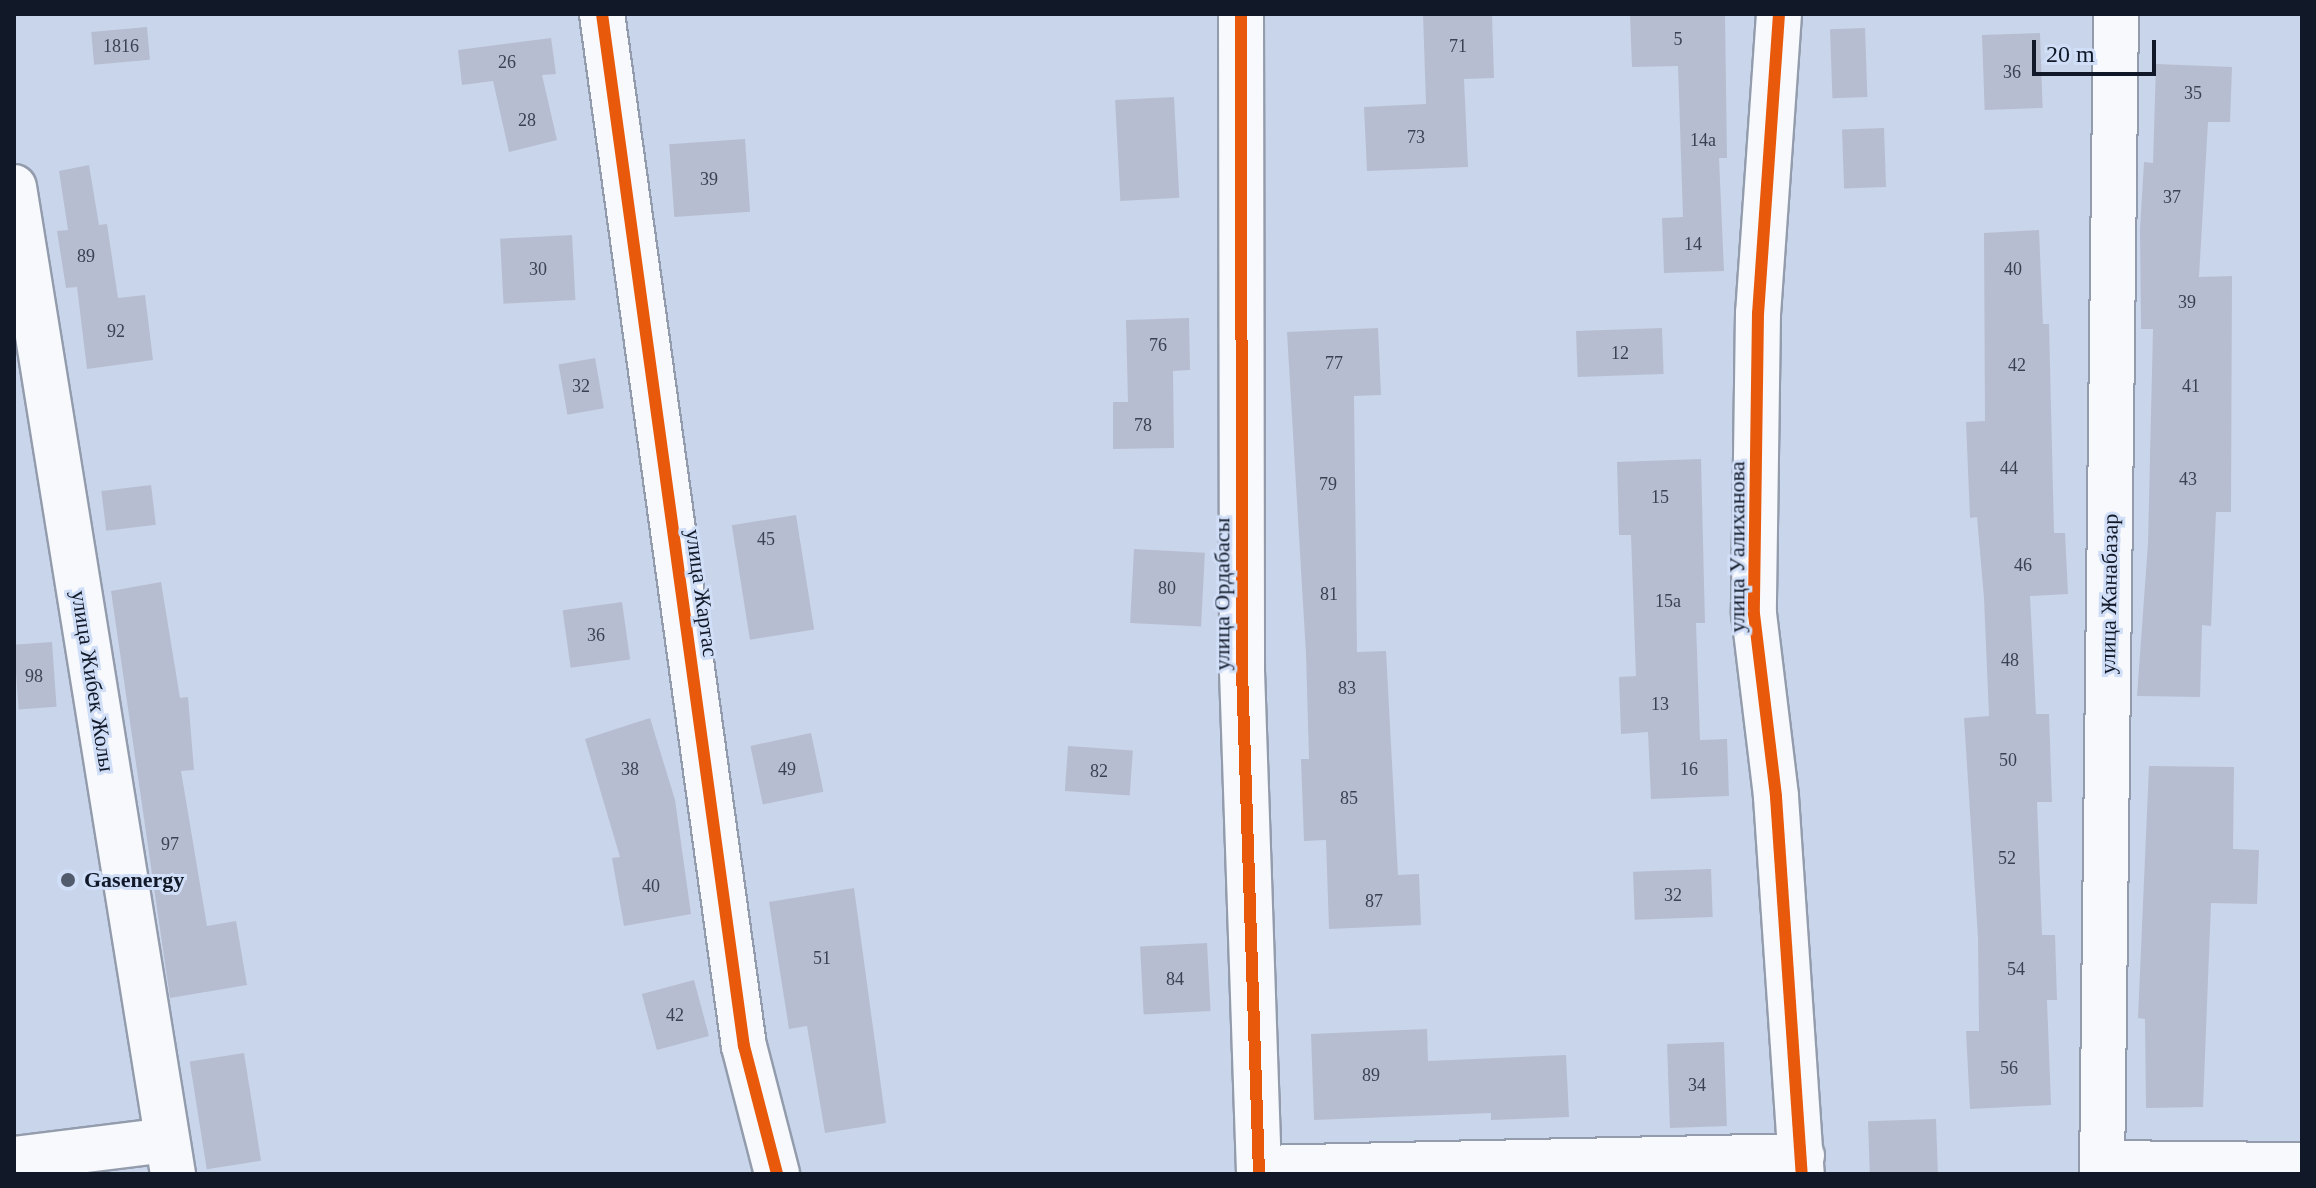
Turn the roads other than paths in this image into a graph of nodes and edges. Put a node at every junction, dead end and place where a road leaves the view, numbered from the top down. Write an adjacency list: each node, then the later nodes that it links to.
1 (602, 14): 12 (street, улица Жартас)
2 (1241, 14): 11 (street, улица Ордабасы)
3 (1779, 14): 8 (street, улица Уалиханова)
4 (2116, 14): 10 (street, улица Жанабазар)
5 (14, 187): 6 (street, улица Жибек Жолы)
6 (170, 1157): 7 (street)
7 (14, 1159)
8 (1802, 1165): 11 (street)
9 (2302, 1165): 10 (street)
10 (2102, 1169)
11 (1259, 1171)
12 (777, 1174)

